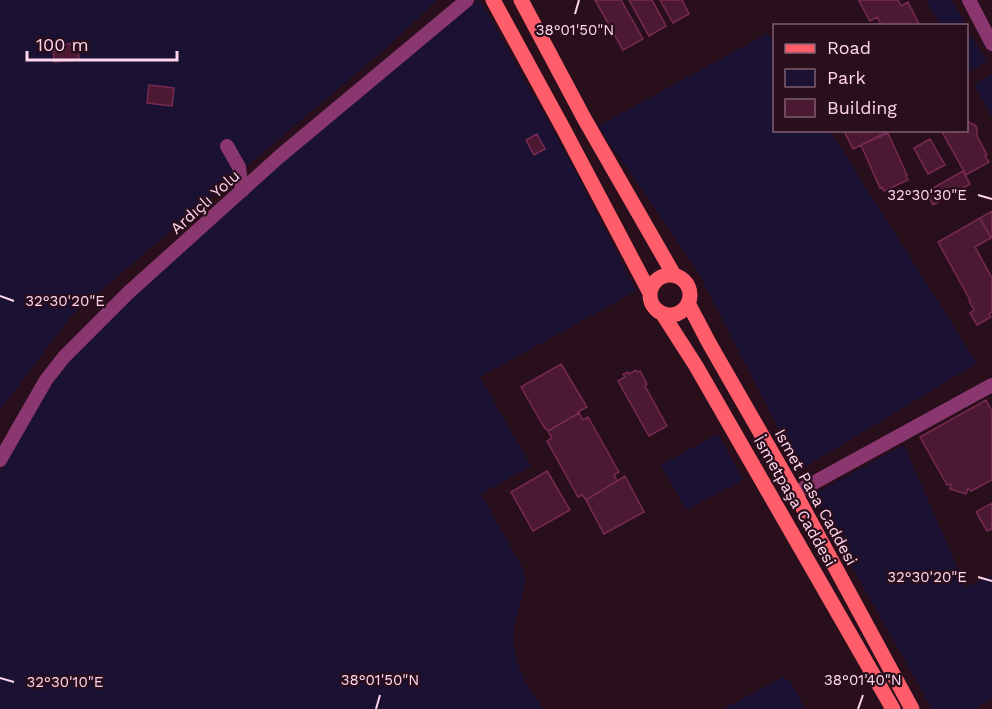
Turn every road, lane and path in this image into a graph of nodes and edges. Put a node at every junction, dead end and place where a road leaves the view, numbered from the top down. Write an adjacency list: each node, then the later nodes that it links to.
1 (467, 0): 7 (street, Ardıçlı Yolu)
2 (494, 0): 9 (main road)
3 (520, 0): 8 (main road)
4 (969, 0): 5 (street)
5 (992, 44)
6 (226, 146): 7 (street)
7 (242, 191): 13 (street, Ardıçlı Yolu)
8 (674, 275): 9 (main road); 10 (main road)
9 (650, 293): 11 (main road)
10 (688, 303): 11 (main road); 14 (main road, Ismet Pasa Caddesi)
11 (662, 313): 15 (main road, İsmetpaşa Caddesi)
12 (992, 385): 14 (street)
13 (0, 460)
14 (795, 493): 16 (main road, Ismet Pasa Caddesi)
15 (893, 709)
16 (912, 709)

